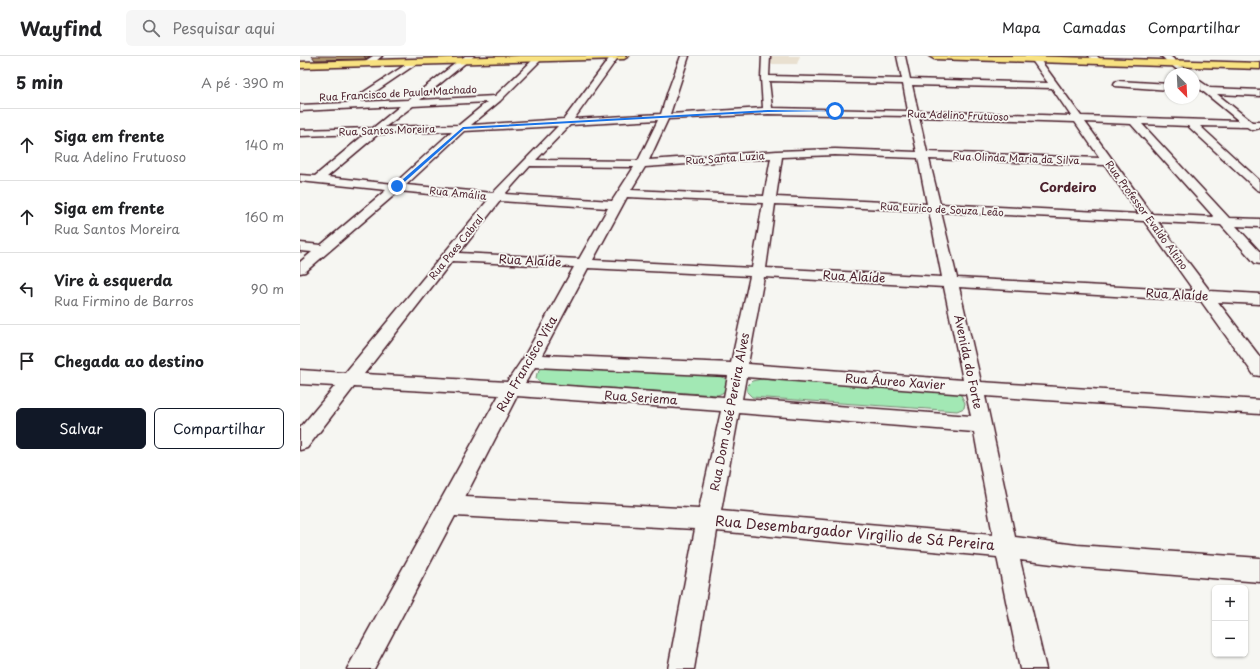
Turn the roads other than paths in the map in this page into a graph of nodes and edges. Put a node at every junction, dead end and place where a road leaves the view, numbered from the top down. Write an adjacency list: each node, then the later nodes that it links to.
1 (312, 56): 18 (main road)
2 (378, 56): 16 (street)
3 (615, 56): 4 (main road); 11 (main road); 39 (street, Rua Paes Cabral)
4 (624, 56)
5 (685, 56): 36 (street, Rua Francisco Vita)
6 (766, 56): 21 (street)
7 (902, 56): 22 (street, Avenida do Forte)
8 (934, 56): 9 (main road)
9 (954, 56): 14 (main road)
10 (1165, 56): 17 (street)
11 (540, 57): 12 (main road); 30 (street)
12 (468, 58): 15 (main road); 31 (street)
13 (1095, 58): 14 (main road); 17 (main road)
14 (1036, 59): 25 (street, Rua Professor Evaldo Altino)
15 (413, 62): 16 (main road); 32 (street)
16 (368, 63): 18 (main road)
17 (1174, 63): 19 (main road); 20 (street)
18 (300, 64)
19 (1260, 66)
20 (1180, 68)
21 (765, 78): 22 (street); 34 (street)
22 (908, 81): 25 (street); 35 (street, Avenida do Forte)
23 (1118, 84): 26 (street)
24 (1200, 84): 28 (street)
25 (1055, 86): 37 (street, Rua Professor Evaldo Altino)
26 (1164, 86)
27 (1200, 88): 28 (street)
28 (1206, 89): 29 (street); 41 (street)
29 (1260, 93)
30 (497, 99): 31 (street, Rua Francisco de Paula Machado); 42 (street)
31 (413, 103): 32 (street, Rua Francisco de Paula Machado); 43 (street)
32 (348, 106): 33 (street, Rua Francisco de Paula Machado)
33 (300, 108)
34 (768, 111): 35 (street, Rua Adelino Frutuoso); 36 (street, Rua Adelino Frutuoso)
35 (915, 114): 37 (street, Rua Adelino Frutuoso); 47 (street, Avenida do Forte)
36 (665, 116): 39 (street, Rua Santos Moreira); 50 (street, Rua Francisco Vita)
37 (1079, 119): 38 (street, Rua Adelino Frutuoso); 48 (street, Rua Professor Evaldo Altino)
38 (1134, 121): 40 (street, Rua Adelino Frutuoso); 60 (street)
39 (567, 122): 42 (street, Rua Santos Moreira); 49 (street, Rua Paes Cabral)
40 (1191, 123): 41 (street, Rua Adelino Frutuoso); 54 (street)
41 (1255, 125): 45 (street)
42 (463, 128): 43 (street, Rua Santos Moreira); 53 (street)
43 (376, 130): 44 (street, Rua Santos Moreira); 52 (street)
44 (300, 133)
45 (1260, 133)
46 (777, 154): 47 (street, Rua Santa Luzia); 50 (street, Rua Santa Luzia); 57 (street, Rua Dom José Pereira Alves)
47 (923, 154): 48 (street, Rua Olinda Maria da Silva); 58 (street, Avenida do Forte)
48 (1108, 162): 59 (street, Rua Professor Evaldo Altino)
49 (528, 163): 50 (street, Rua Santa Luzia); 55 (street, Rua Paes Cabral)
50 (641, 164): 56 (street, Rua Francisco Vita)
51 (300, 178): 52 (street, Rua Amália)
52 (317, 180): 53 (street, Rua Amália)
53 (397, 186): 55 (street, Rua Amália); 63 (street)
54 (1260, 187)
55 (498, 197): 56 (street, Rua Amália); 64 (street, Rua Paes Cabral)
56 (620, 199): 57 (street, Rua Eurico de Souza Leão); 66 (street, Rua Francisco Vita)
57 (770, 200): 58 (street, Rua Eurico de Souza Leão); 68 (street, Rua Dom José Pereira Alves)
58 (934, 209): 59 (street, Rua Eurico de Souza Leão); 69 (street, Avenida do Forte)
59 (1149, 219): 60 (street, Rua Eurico de Souza Leão); 70 (street, Rua Professor Evaldo Altino)
60 (1226, 222): 61 (street, Rua Eurico de Souza Leão); 65 (street)
61 (1260, 223)
62 (300, 247): 63 (street)
63 (323, 250): 67 (street)
64 (448, 257): 66 (street, Rua Alaíde); 76 (street, Rua Paes Cabral)
65 (1260, 260)
66 (585, 264): 68 (street, Rua Alaíde); 72 (street, Rua Francisco Vita)
67 (300, 269)
68 (758, 272): 69 (street, Rua Alaíde); 73 (street, Rua Dom José Pereira Alves)
69 (950, 282): 70 (street, Rua Alaíde); 77 (street, Avenida do Forte)
70 (1206, 297): 71 (street, Rua Alaíde); 74 (street, Rua Professor Evaldo Altino)
71 (1260, 299)
72 (530, 361): 73 (street, Rua Áureo Xavier); 78 (street, Rua Francisco Vita)
73 (738, 370): 77 (street, Rua Áureo Xavier); 79 (street, Rua Dom José Pereira Alves)
74 (1260, 370)
75 (300, 377): 76 (street, Rua Seriema)
76 (350, 380): 78 (street, Rua Seriema); 82 (street, Rua Paes Cabral)
77 (974, 388): 80 (street, Rua Áureo Xavier); 81 (street, Avenida do Forte)
78 (511, 390): 79 (street, Rua Seriema); 83 (street, Rua Francisco Vita)
79 (732, 405): 81 (street, Rua Seriema); 84 (street, Rua Dom José Pereira Alves)
80 (1260, 407)
81 (982, 425): 85 (street, Avenida do Forte)
82 (300, 442)
83 (450, 506): 84 (street, Rua Desembargador Virgilio de Sá Pereira); 87 (street, Rua Francisco Vita)
84 (708, 520): 85 (street, Rua Desembargador Virgilio de Sá Pereira); 88 (street, Rua Dom José Pereira Alves)
85 (1006, 547): 86 (street, Rua Desembargador Virgilio de Sá Pereira); 89 (street, Avenida do Forte)
86 (1260, 570)
87 (360, 669)
88 (681, 669)
89 (1033, 669)

